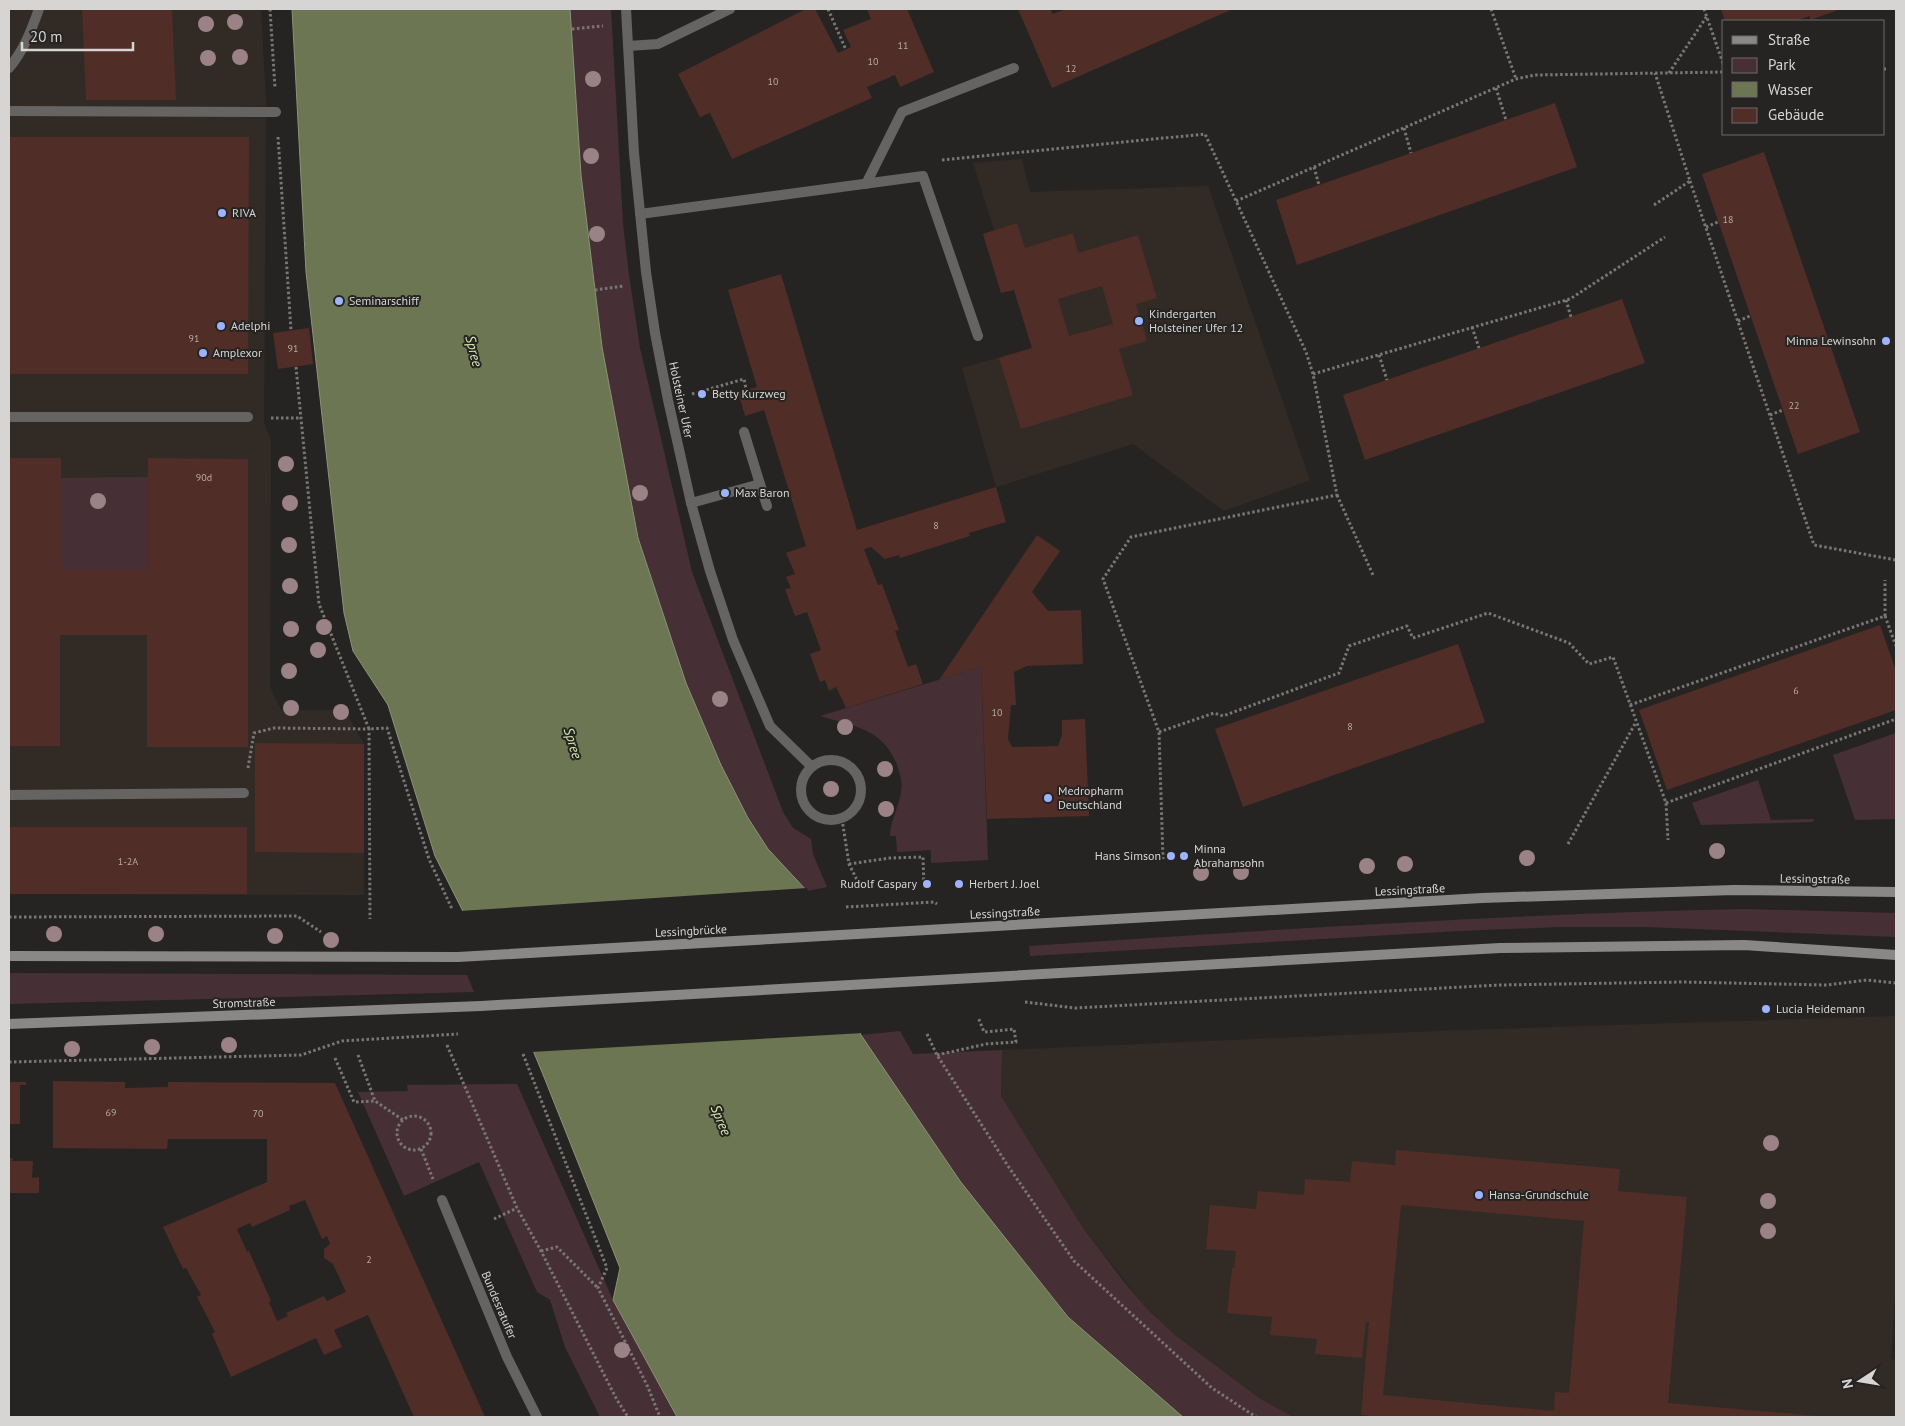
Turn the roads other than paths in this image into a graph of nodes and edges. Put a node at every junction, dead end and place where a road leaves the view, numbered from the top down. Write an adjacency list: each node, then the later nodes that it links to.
1 (39, 9): 5 (street)
2 (626, 9): 4 (street, Holsteiner Ufer)
3 (730, 9): 4 (street)
4 (628, 46): 10 (street, Holsteiner Ufer)
5 (9, 68)
6 (1014, 68): 9 (street)
7 (9, 110): 8 (street)
8 (276, 112)
9 (866, 184): 10 (street); 11 (street)
10 (640, 214): 16 (street, Holsteiner Ufer)
11 (978, 336)
12 (9, 417): 13 (street)
13 (248, 418)
14 (744, 432): 15 (street)
15 (760, 484): 16 (street); 17 (street)
16 (691, 503): 18 (street, Holsteiner Ufer)
17 (767, 506)
18 (811, 766): 18 (street)
19 (244, 793): 20 (street)
20 (9, 795)
21 (1896, 892): 22 (main road, Lessingstraße)
22 (925, 931): 24 (main road, Lessingbrücke)
23 (1896, 955): 25 (main road, Stromstraße)
24 (9, 956)
25 (9, 1024)
26 (442, 1200): 27 (street, Bundesratufer)
27 (537, 1417)

